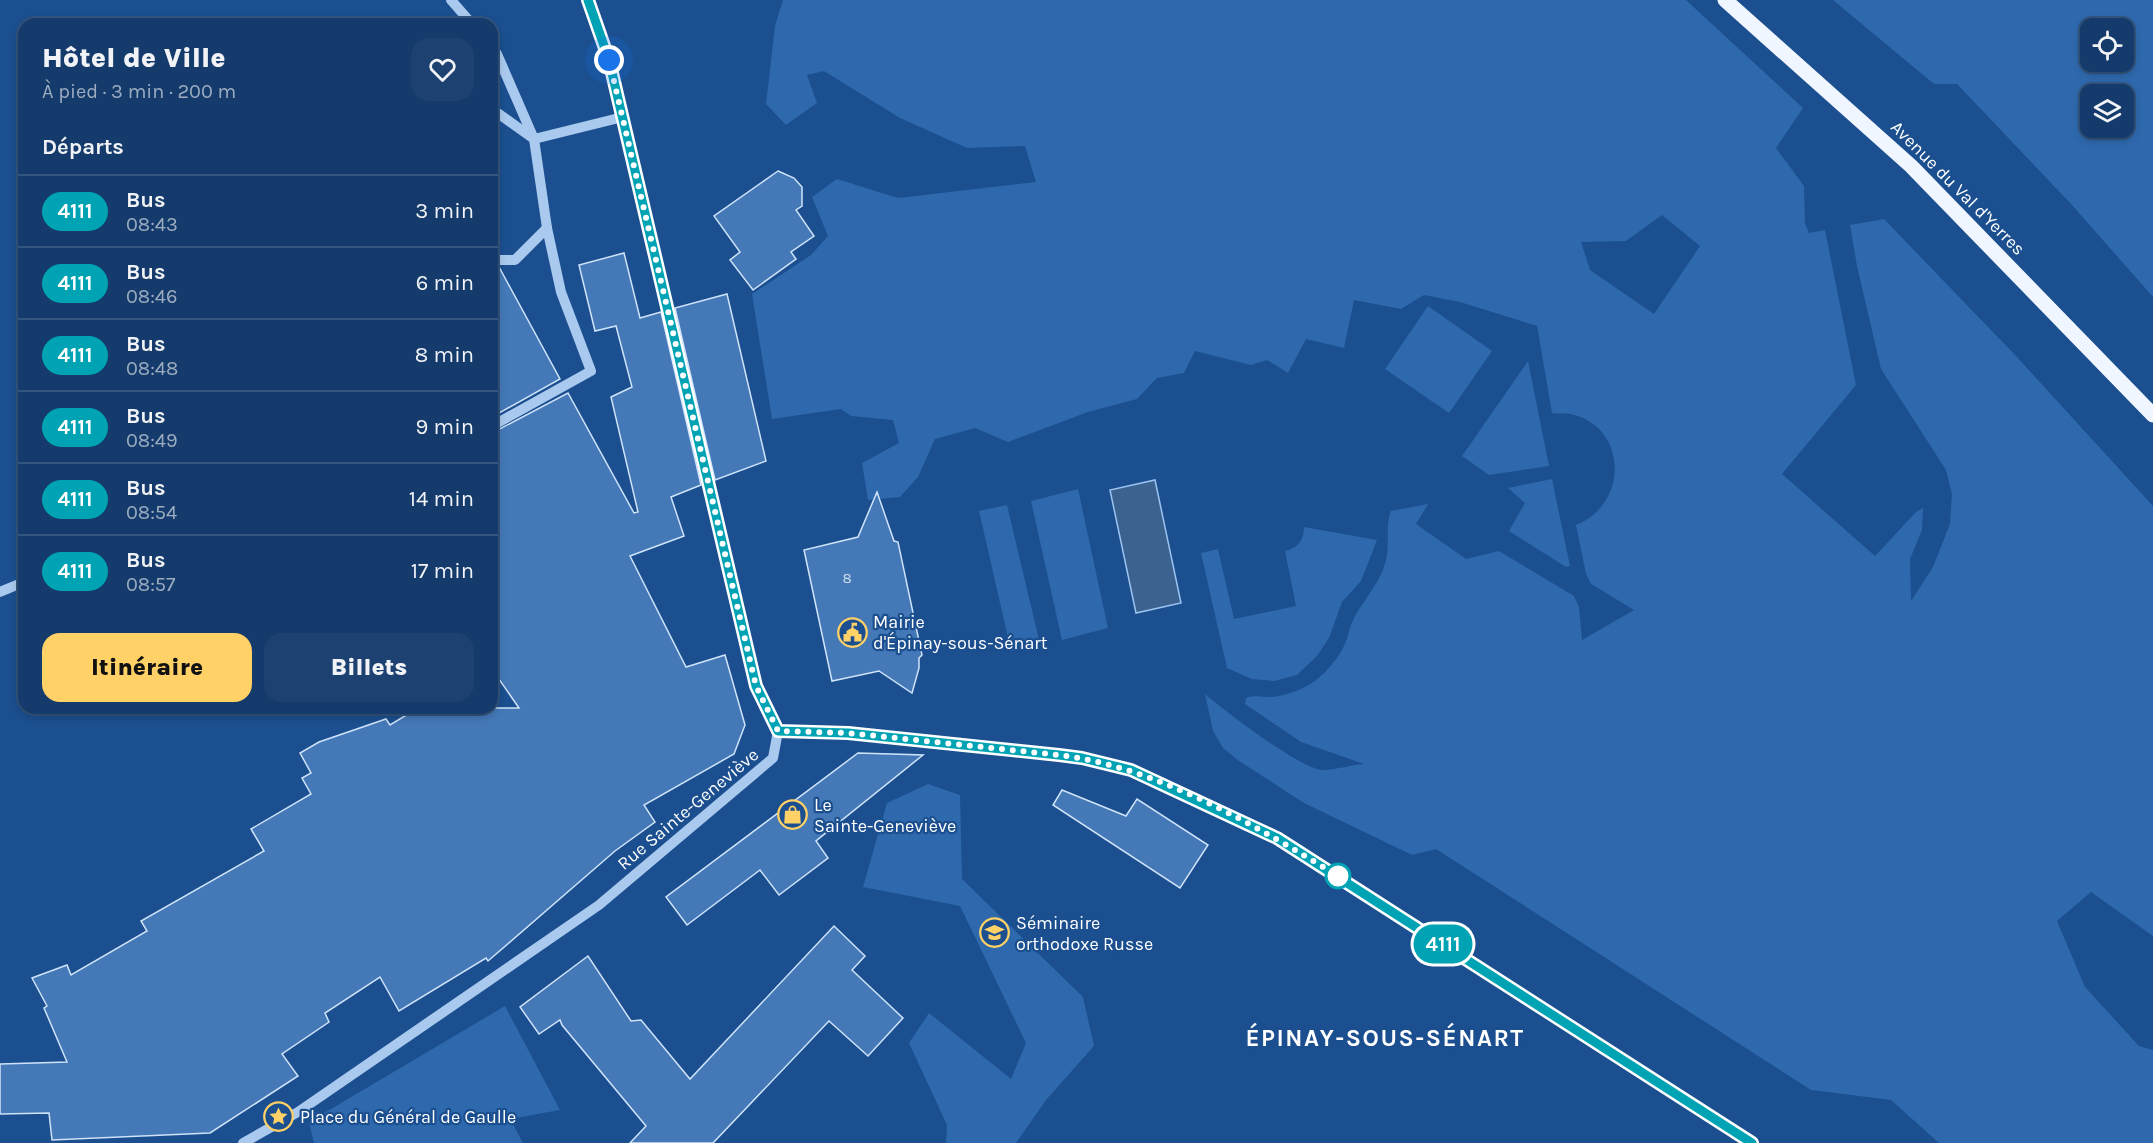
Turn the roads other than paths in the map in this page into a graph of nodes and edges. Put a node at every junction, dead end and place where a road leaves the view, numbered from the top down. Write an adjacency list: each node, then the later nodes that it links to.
1 (451, 0): 4 (street)
2 (588, 0): 7 (street)
3 (1725, 0): 11 (main road, Avenue du Val d'Yerres)
4 (467, 18)
5 (498, 56): 8 (street)
6 (498, 113): 8 (street)
7 (623, 117): 8 (street); 15 (street)
8 (534, 139): 9 (street)
9 (547, 228): 10 (street); 12 (street)
10 (498, 260)
11 (2153, 415)
12 (498, 423)
13 (18, 584): 14 (street)
14 (0, 592)
15 (778, 731): 16 (street, Rue Sainte-Geneviève); 17 (street)
16 (243, 1143)
17 (1752, 1143)

